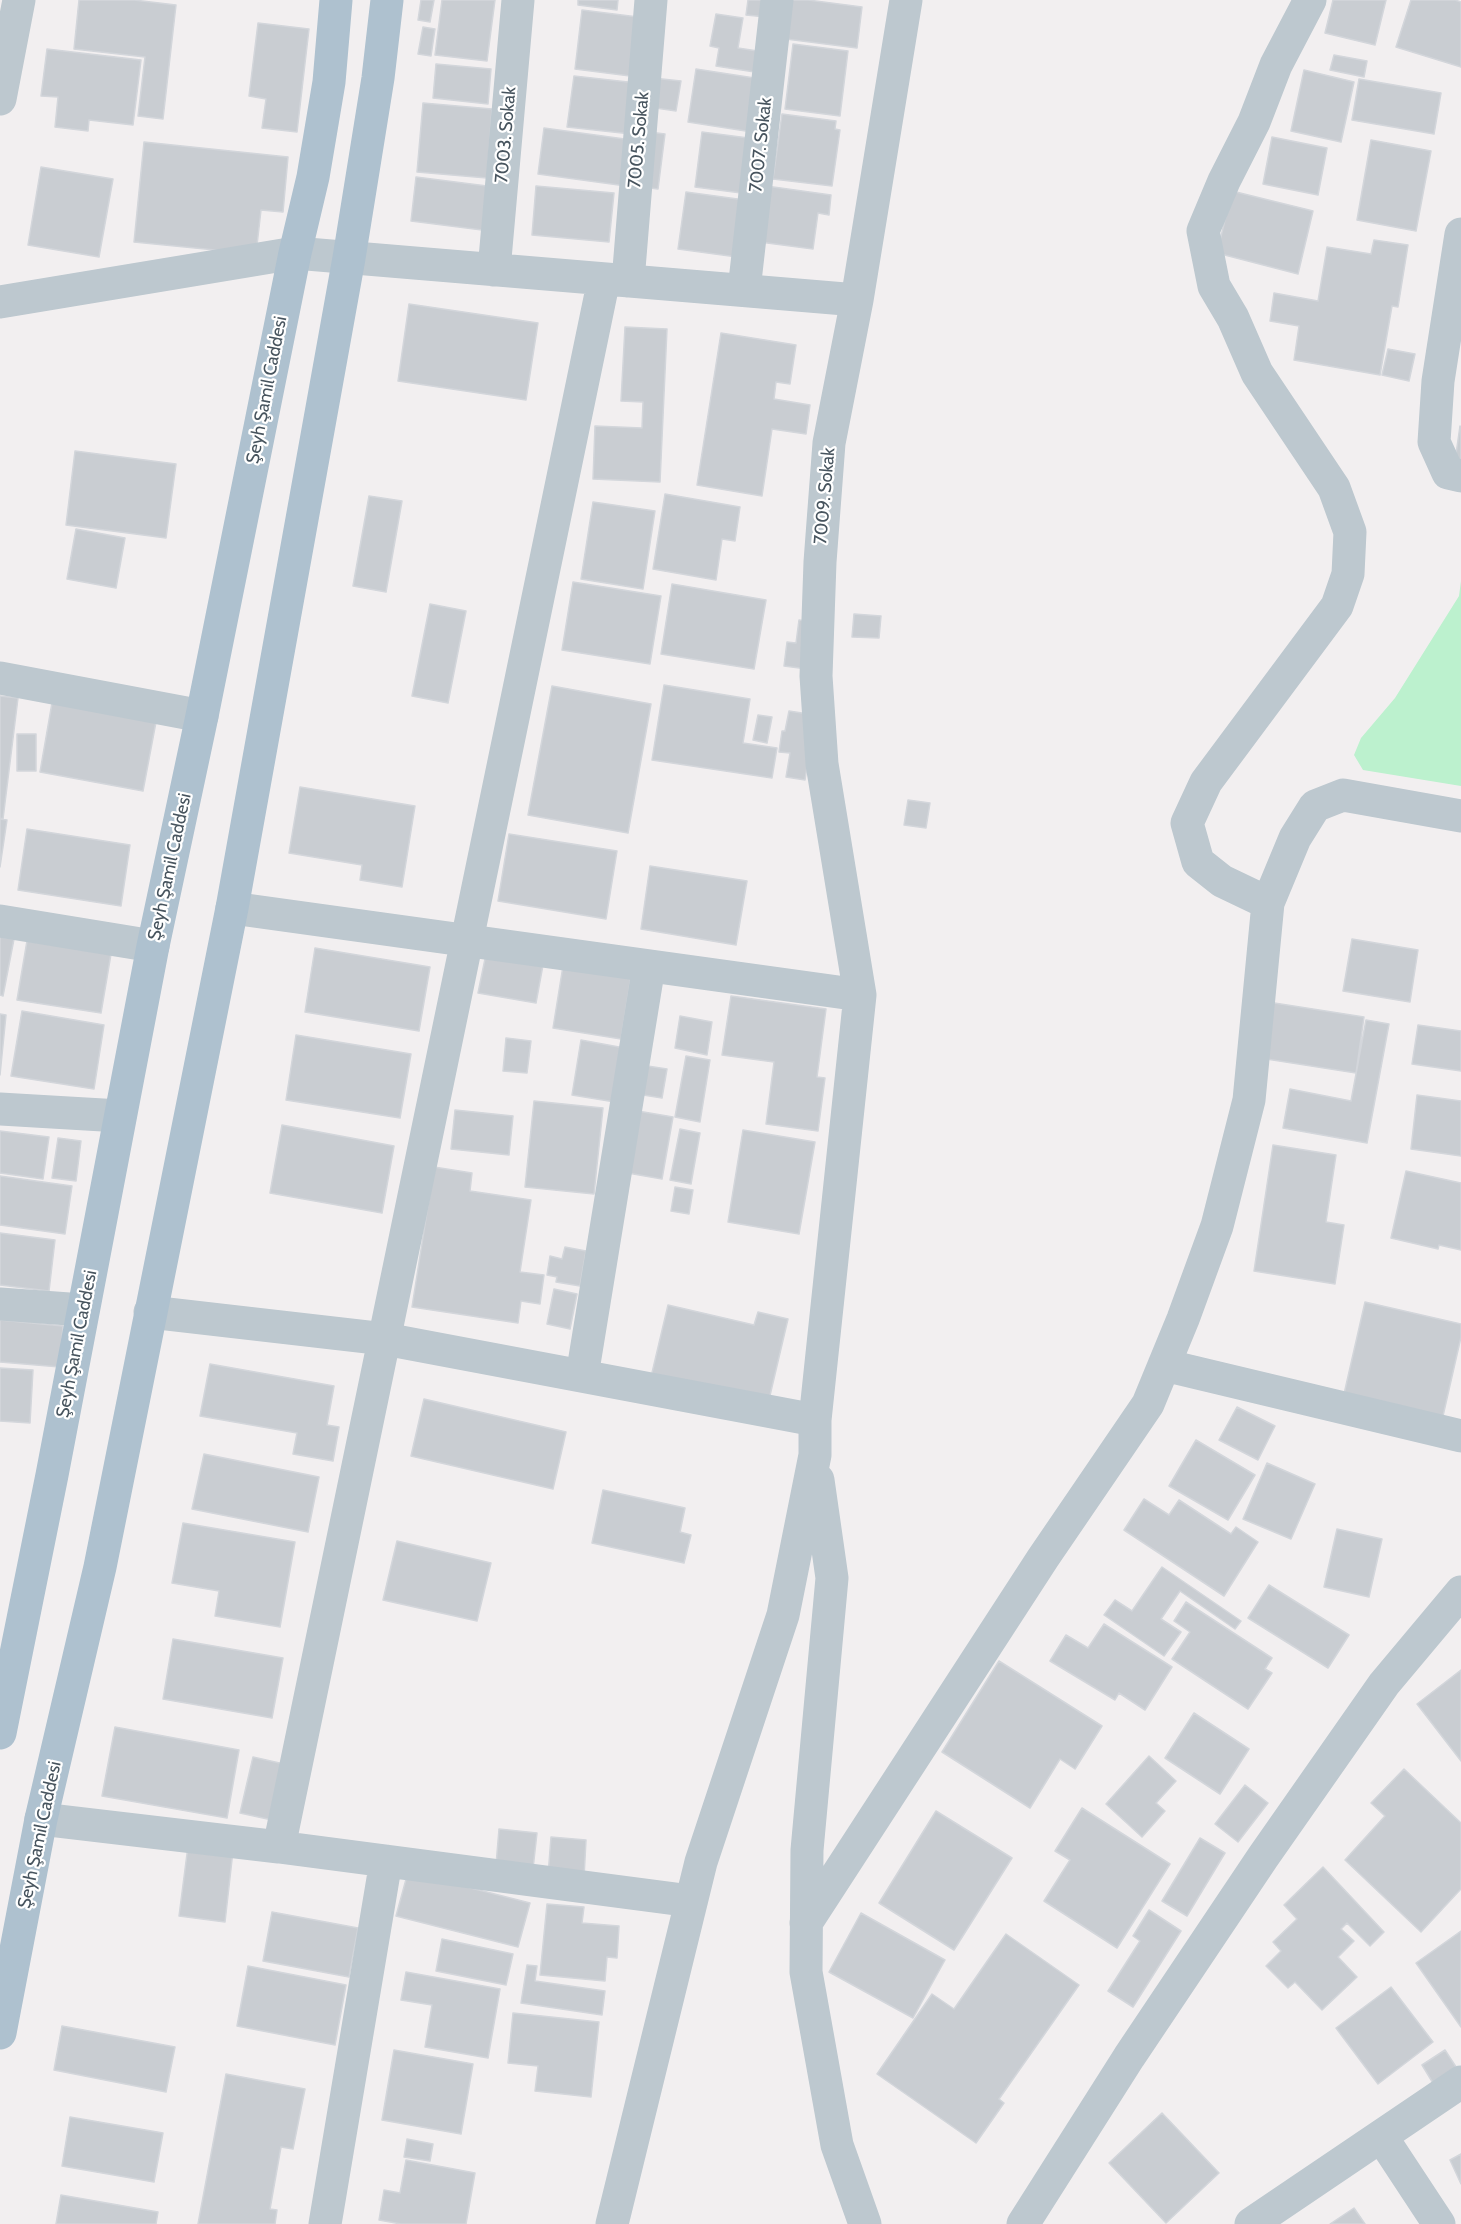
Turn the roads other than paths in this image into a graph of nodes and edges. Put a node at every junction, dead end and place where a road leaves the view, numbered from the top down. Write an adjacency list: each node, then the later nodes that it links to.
1 (19, 0): 11 (street)
2 (336, 0): 13 (main road, Şeyh Şamil Caddesi)
3 (387, 0): 14 (main road, Şeyh Şamil Caddesi)
4 (518, 0): 15 (street, 7003. Sokak)
5 (651, 0): 16 (street, 7005. Sokak)
6 (777, 0): 17 (street, 7007. Sokak)
7 (1282, 0): 10 (street)
8 (1310, 0): 10 (street)
9 (907, 5): 18 (street, 7009. Sokak)
10 (1276, 65): 24 (street)
11 (0, 99)
12 (1461, 234): 20 (street)
13 (295, 253): 14 (street); 19 (street); 22 (main road, Şeyh Şamil Caddesi)
14 (349, 258): 15 (street); 25 (main road, Şeyh Şamil Caddesi)
15 (494, 270): 16 (street)
16 (616, 280): 17 (street); 27 (street, 7005. Sokak)
17 (744, 290): 18 (street)
18 (857, 300): 30 (street, 7009. Sokak)
19 (0, 302)
20 (1461, 476)
21 (0, 678): 22 (street)
22 (202, 716): 28 (main road, Şeyh Şamil Caddesi)
23 (1461, 816): 24 (street)
24 (1268, 903): 37 (street)
25 (232, 908): 27 (street); 35 (main road, Şeyh Şamil Caddesi)
26 (0, 921): 28 (street)
27 (467, 941): 29 (street); 36 (street, 7005. Sokak)
28 (153, 946): 32 (main road, Şeyh Şamil Caddesi)
29 (649, 966): 30 (street); 38 (street)
30 (860, 995): 39 (street, 7009. Sokak)
31 (0, 1109): 32 (street)
32 (120, 1116): 34 (main road, Şeyh Şamil Caddesi)
33 (0, 1304): 34 (street)
34 (83, 1310): 43 (main road, Şeyh Şamil Caddesi)
35 (150, 1312): 36 (street); 44 (main road, Şeyh Şamil Caddesi)
36 (385, 1339): 38 (street); 45 (street, 7005. Sokak)
37 (1164, 1365): 40 (street); 48 (street)
38 (582, 1376): 39 (street)
39 (815, 1420): 41 (street, 7009. Sokak)
40 (1461, 1436)
41 (815, 1455): 47 (street); 48 (street)
42 (1461, 1592): 55 (street)
43 (0, 1733)
44 (41, 1819): 45 (street); 49 (main road, Şeyh Şamil Caddesi)
45 (279, 1847): 46 (street)
46 (386, 1861): 47 (street); 53 (street)
47 (691, 1901): 52 (street)
48 (806, 1923): 54 (street)
49 (0, 2033)
50 (1461, 2082): 51 (street)
51 (1382, 2136): 56 (street); 57 (street)
52 (615, 2219)
53 (325, 2224)
54 (866, 2224)
55 (1023, 2224)
56 (1251, 2224)
57 (1438, 2224)

